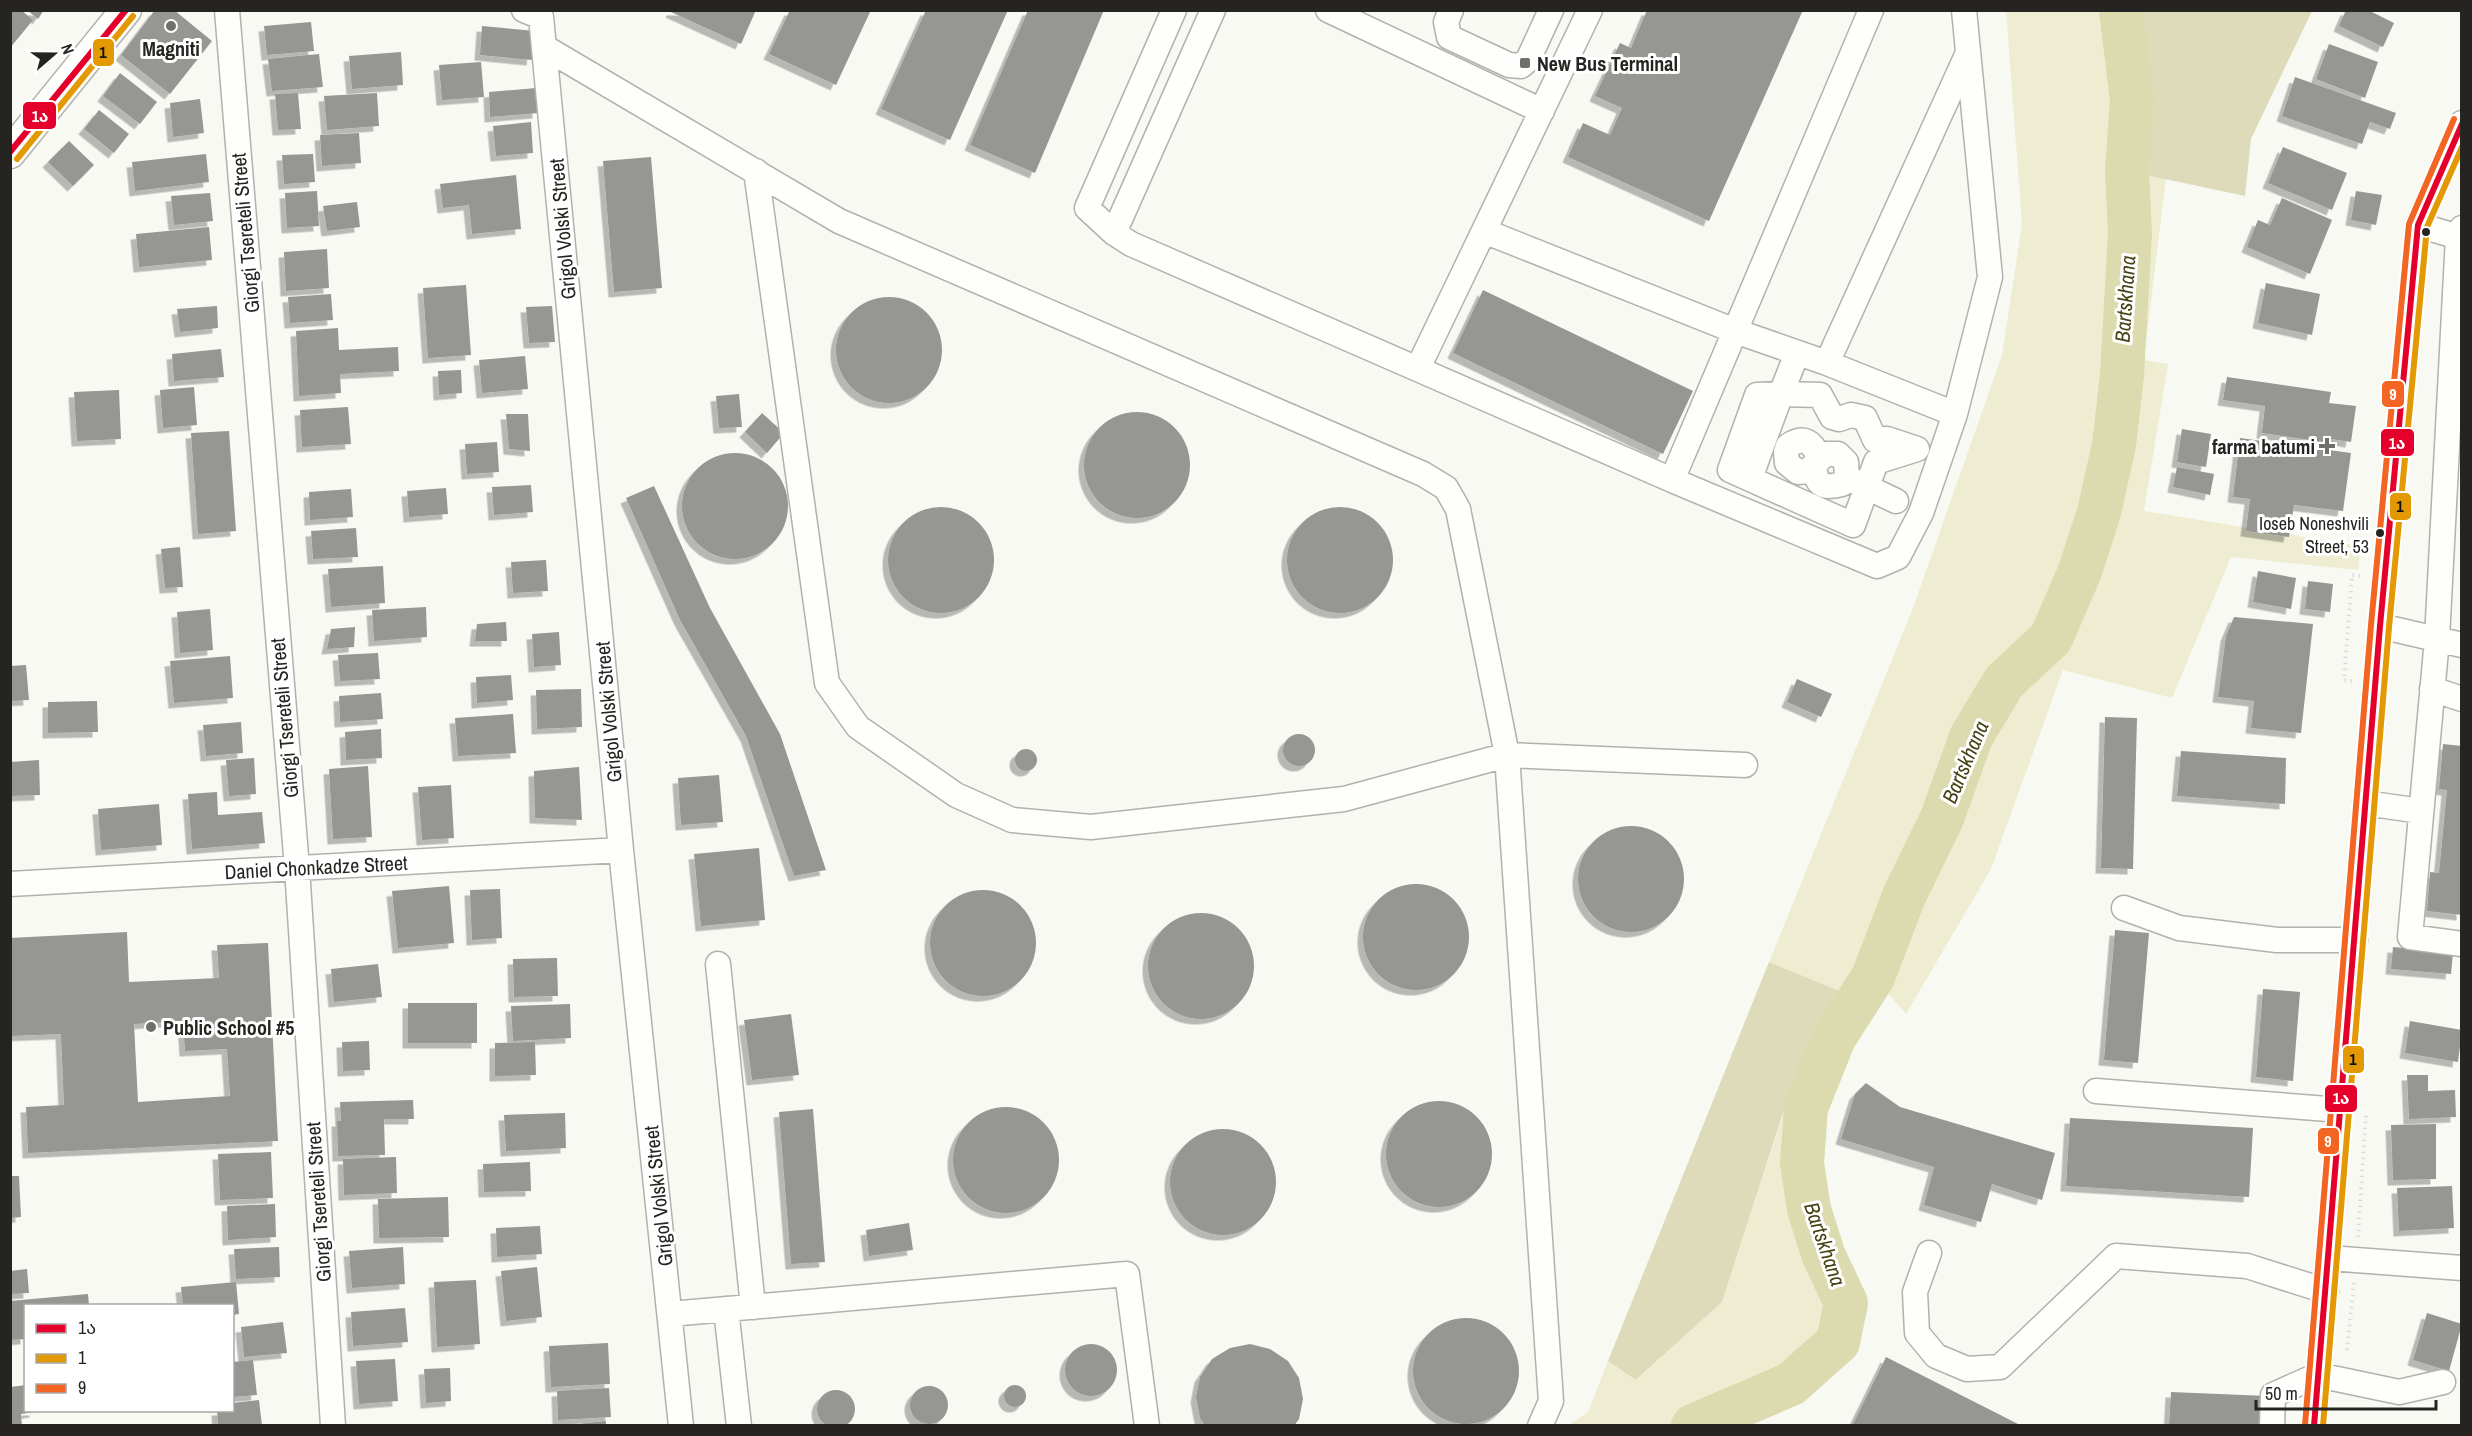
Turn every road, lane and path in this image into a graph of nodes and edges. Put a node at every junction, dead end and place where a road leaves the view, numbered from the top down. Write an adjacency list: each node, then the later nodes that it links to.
1 (126, 10): 16 (main road)
2 (227, 10): 46 (street, Giorgi Tsereteli Street)
3 (524, 10): 12 (street, Grigol Volski Street)
4 (1174, 10): 20 (street)
5 (1214, 10): 20 (street)
6 (1328, 10): 14 (street)
7 (1451, 10): 8 (street)
8 (1551, 10)
9 (1590, 10): 14 (street)
10 (1871, 10): 22 (street)
11 (1964, 10): 13 (street)
12 (544, 47): 17 (street); 45 (street, Grigol Volski Street)
13 (1968, 52): 24 (street); 28 (street)
14 (1542, 111): 19 (street)
15 (2462, 123): 18 (street)
16 (10, 153)
17 (756, 171): 41 (street); 41 (street)
18 (2418, 225): 21 (street); 36 (street)
19 (1484, 231): 22 (street); 25 (street)
20 (1114, 233): 25 (street)
21 (2460, 234): 35 (street)
22 (1735, 332): 23 (street); 31 (street)
23 (1797, 353): 24 (street); 26 (street)
24 (1827, 363): 28 (street)
25 (1418, 368): 31 (street)
26 (1781, 394): 29 (street); 32 (street); 33 (street)
27 (1736, 402): 29 (street)
28 (1955, 414): 31 (street)
29 (1741, 439): 32 (street)
30 (1816, 462): 33 (street)
31 (1672, 480)
32 (1758, 481): 33 (street)
33 (1857, 482): 34 (street)
34 (1896, 501)
35 (2452, 533): 37 (street)
36 (2379, 626): 37 (street); 43 (street)
37 (2437, 639): 38 (street); 39 (street)
38 (2462, 645)
39 (2432, 689): 40 (street); 44 (street)
40 (2462, 699)
41 (1507, 755): 42 (street); 67 (street)
42 (1745, 765)
43 (2365, 803): 44 (street); 49 (street)
44 (2421, 811): 50 (street)
45 (621, 850): 46 (street, Daniel Chonkadze Street); 60 (street, Grigol Volski Street)
46 (297, 868): 47 (street, Daniel Chonkadze Street); 63 (street, Giorgi Tsereteli Street)
47 (10, 884)
48 (2124, 908): 49 (street)
49 (2355, 940): 53 (street)
50 (2462, 944)
51 (718, 964): 58 (street)
52 (2096, 1091): 53 (street)
53 (2341, 1110): 55 (street)
54 (1929, 1252): 57 (street)
55 (2328, 1258): 56 (street); 57 (street)
56 (2462, 1268)
57 (2325, 1291): 61 (street)
58 (753, 1307): 59 (street); 66 (street)
59 (726, 1309): 60 (street); 65 (street)
60 (670, 1314): 64 (street, Grigol Volski Street)
61 (2318, 1375): 62 (street); 68 (street); 69 (street)
62 (2443, 1382)
63 (333, 1425)
64 (681, 1425)
65 (739, 1425)
66 (1147, 1425)
67 (1540, 1425)
68 (2272, 1425)
69 (2314, 1425)

